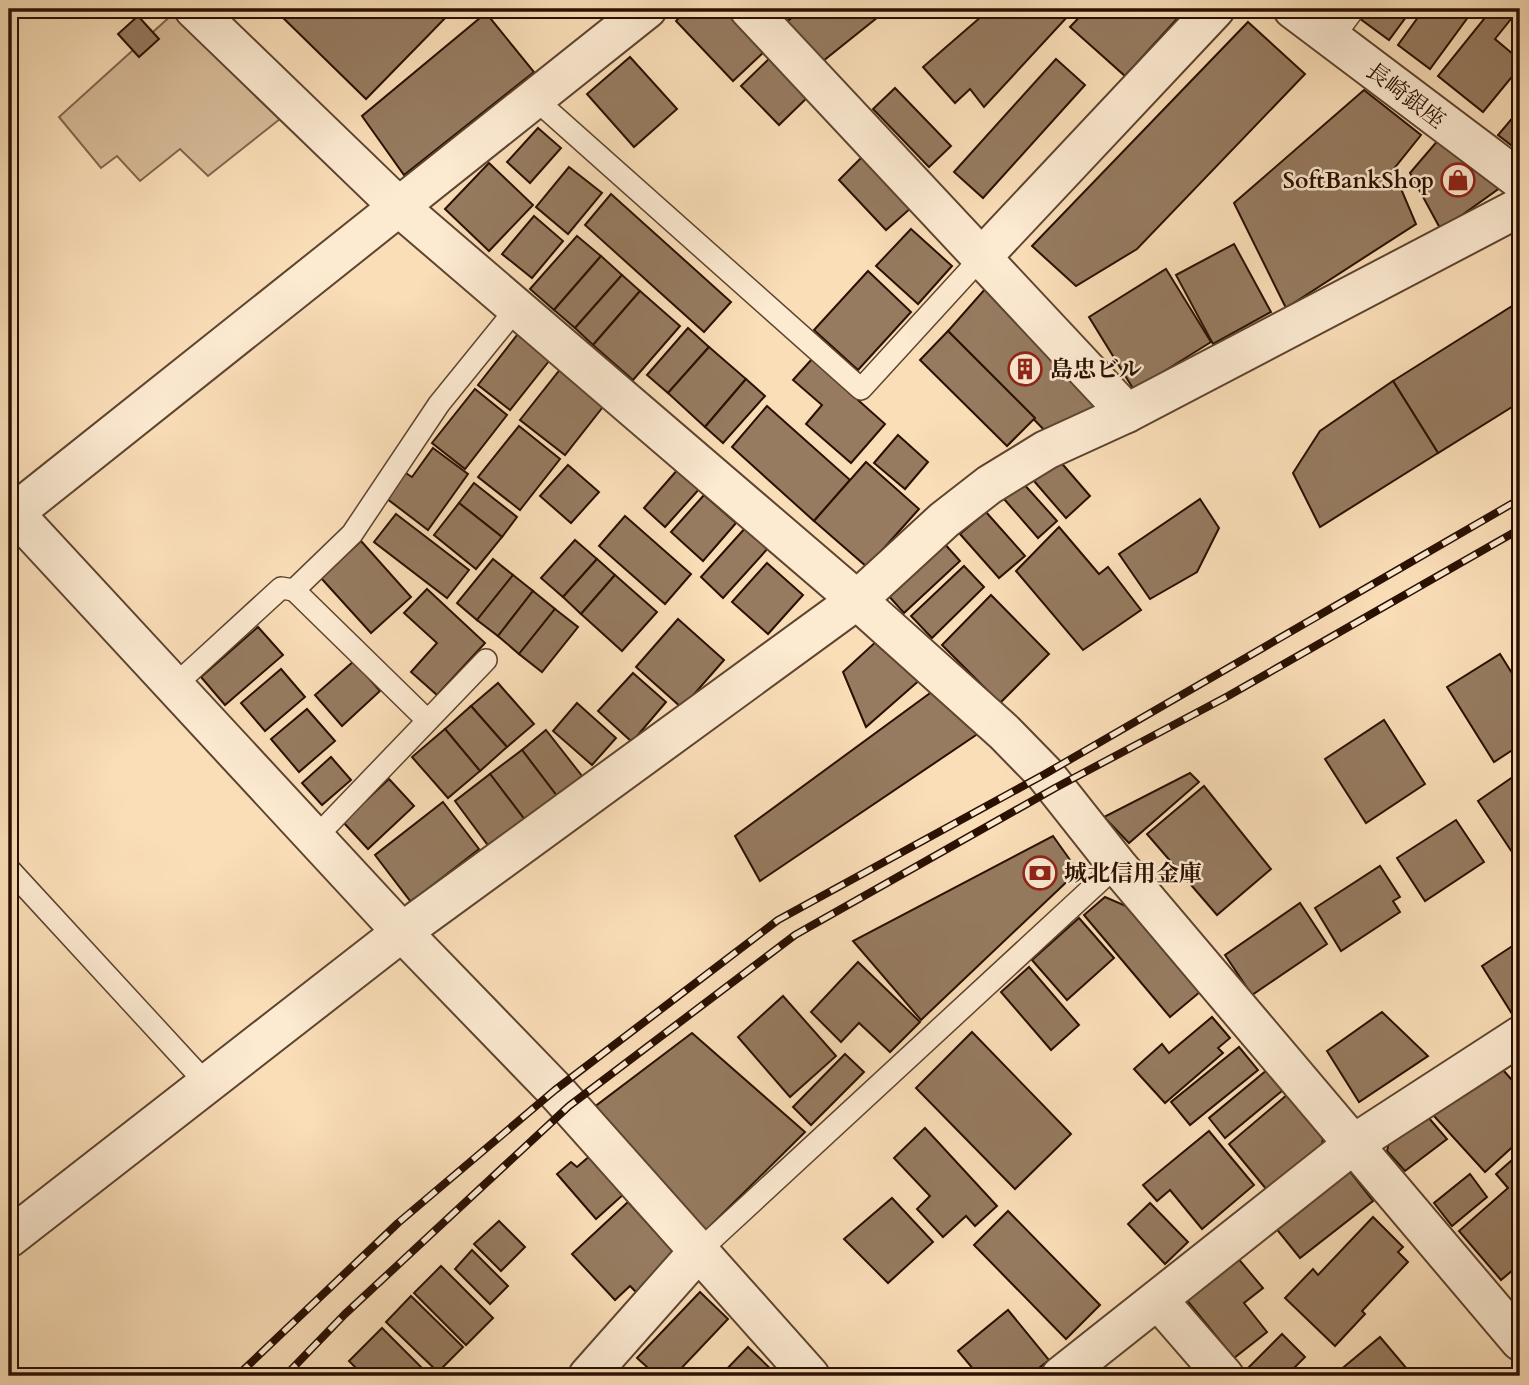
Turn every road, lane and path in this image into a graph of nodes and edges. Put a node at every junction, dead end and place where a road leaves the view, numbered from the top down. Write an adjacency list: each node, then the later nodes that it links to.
1 (194, 9): 10 (street)
2 (647, 9): 8 (street)
3 (749, 9): 12 (street)
4 (1215, 9): 12 (street)
5 (1293, 9): 7 (street, 長崎銀座)
6 (1354, 9): 7 (lane)
7 (1332, 39): 9 (street, 長崎銀座)
8 (534, 98): 10 (street); 12 (lane)
9 (1520, 180)
10 (398, 206): 13 (street); 15 (street)
11 (1520, 208): 14 (street)
12 (980, 259): 14 (street)
13 (516, 309): 16 (lane); 17 (street)
14 (1127, 413): 17 (street)
15 (10, 512): 19 (street)
16 (294, 590): 19 (lane); 20 (lane)
17 (857, 600): 22 (street); 24 (street)
18 (486, 660): 20 (lane)
19 (174, 686): 21 (street)
20 (426, 719): 21 (lane)
21 (315, 838): 24 (street)
22 (1116, 865): 27 (street); 29 (lane)
23 (9, 869): 26 (lane)
24 (402, 932): 26 (street); 29 (street)
25 (1520, 1036): 27 (street)
26 (207, 1084): 28 (street)
27 (1354, 1143): 30 (street); 31 (street)
28 (9, 1238)
29 (697, 1253): 32 (street); 33 (street)
30 (1158, 1300): 34 (street); 35 (street)
31 (1520, 1342)
32 (588, 1376)
33 (810, 1376)
34 (1061, 1376)
35 (1224, 1376)

